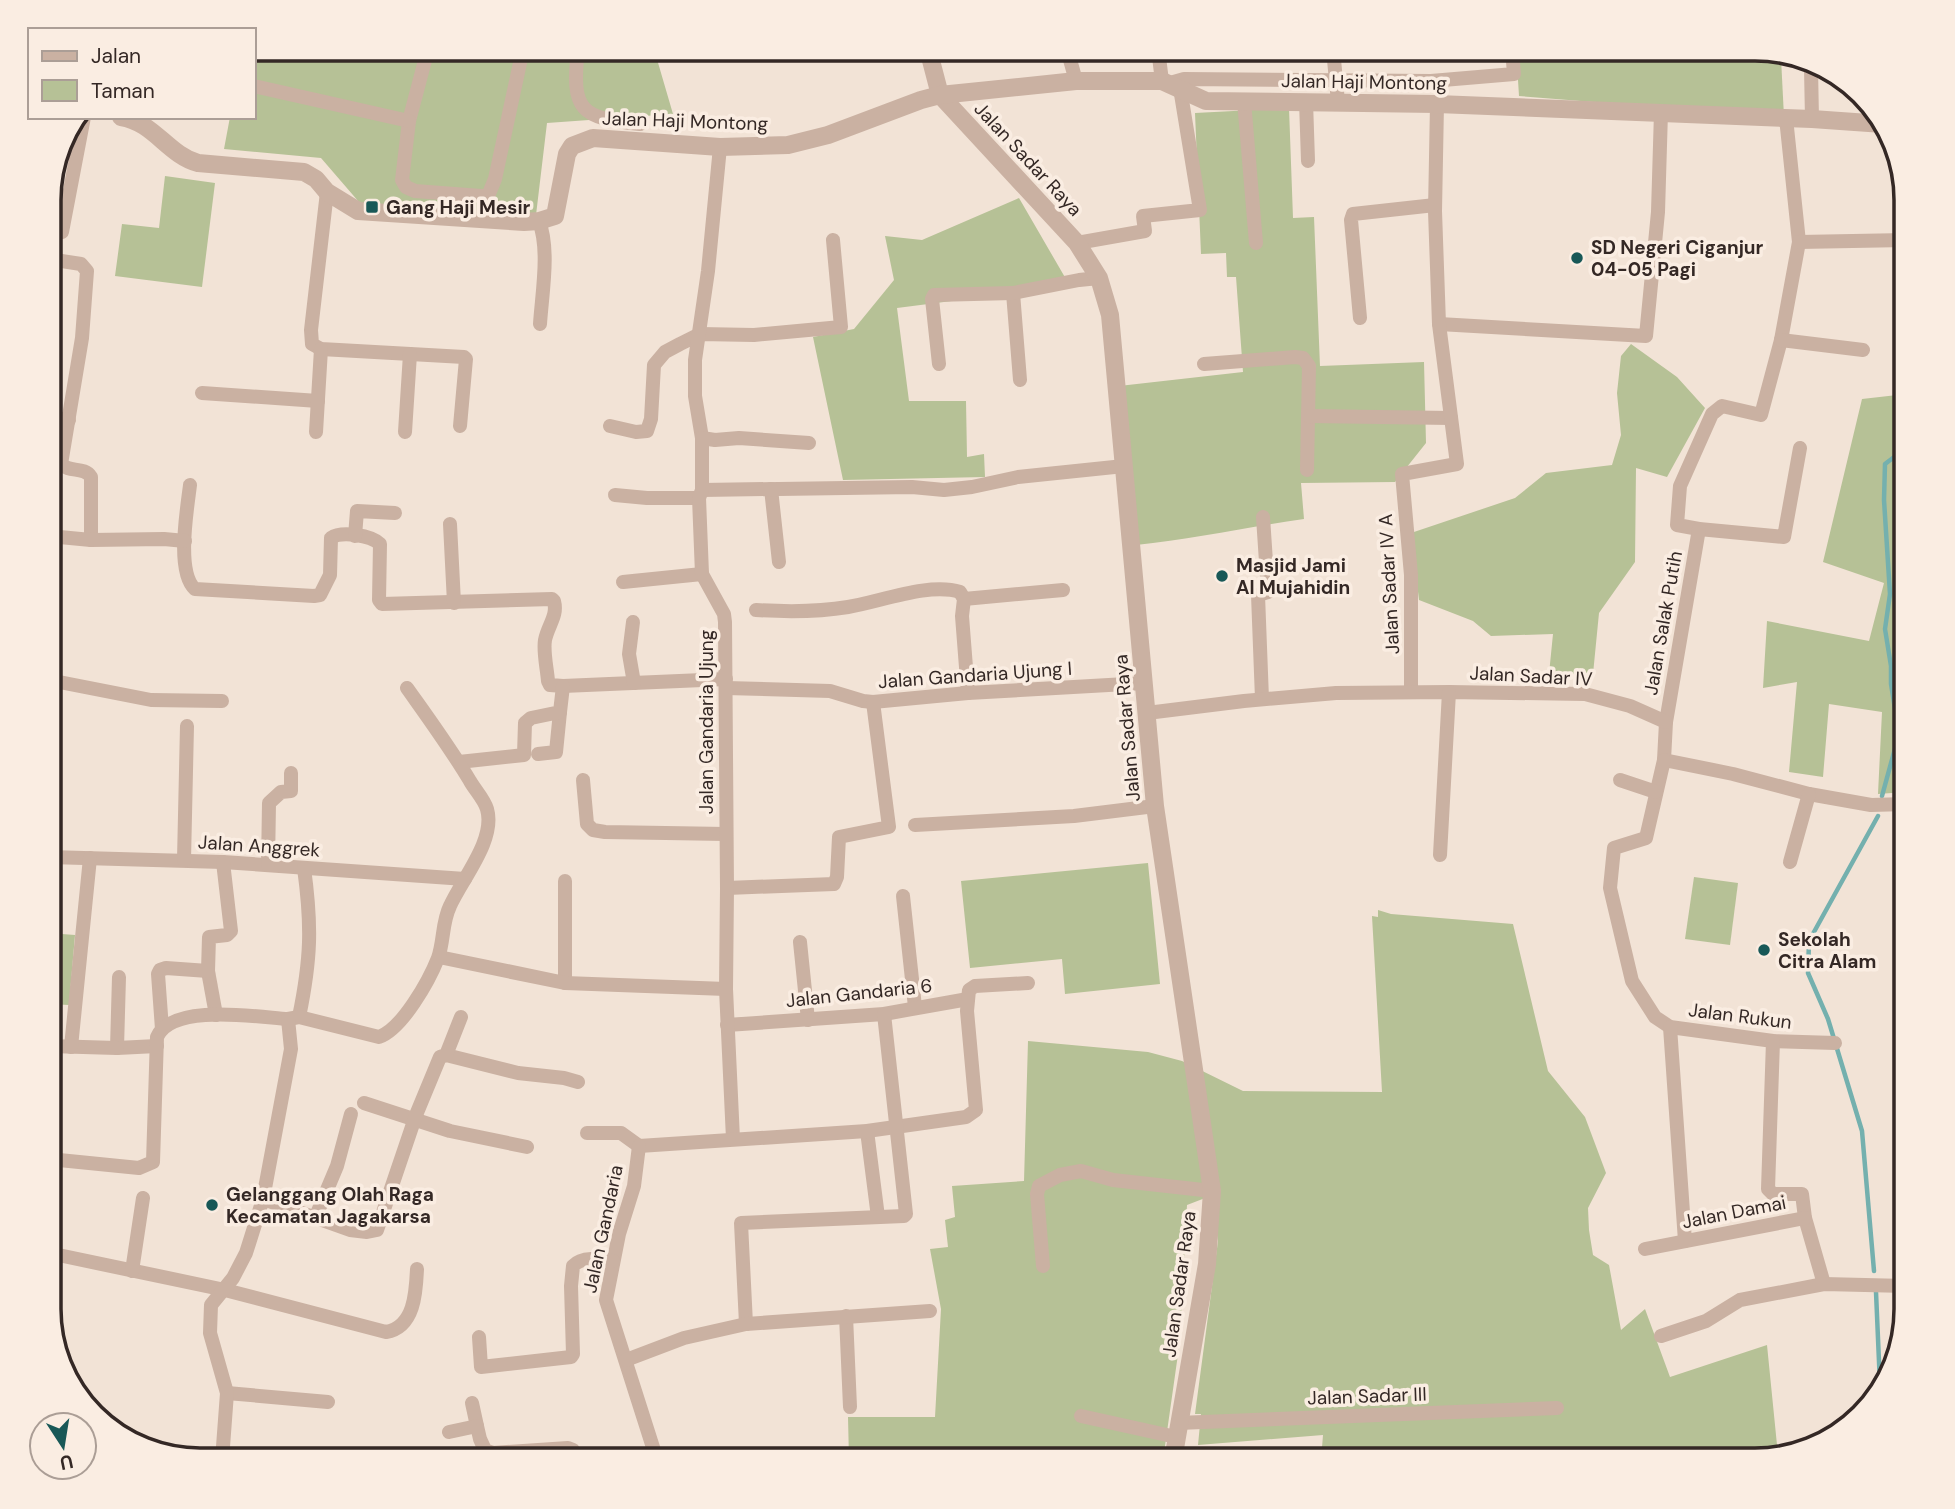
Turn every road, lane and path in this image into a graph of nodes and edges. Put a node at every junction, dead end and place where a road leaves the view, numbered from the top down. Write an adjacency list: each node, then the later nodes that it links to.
1 (1071, 61): 11 (street)
2 (1163, 61): 12 (street)
3 (1335, 61): 10 (street)
4 (1513, 61): 10 (street)
5 (425, 62): 23 (street)
6 (520, 62): 23 (street)
7 (577, 62): 25 (street)
8 (931, 62): 14 (street, Jalan Sadar Raya)
9 (1811, 74): 21 (street)
10 (1336, 80): 12 (street); 17 (street)
11 (1076, 81): 12 (street, Jalan Haji Montong); 14 (street, Jalan Haji Montong)
12 (1171, 84): 15 (street, Jalan Haji Montong); 36 (street)
13 (256, 86): 23 (street)
14 (940, 95): 27 (street, Jalan Haji Montong); 36 (street, Jalan Sadar Raya)
15 (1244, 101): 16 (street, Jalan Haji Montong); 37 (street)
16 (1306, 102): 17 (street, Jalan Haji Montong); 28 (street)
17 (1338, 102): 18 (street, Jalan Haji Montong)
18 (1437, 104): 19 (street, Jalan Haji Montong); 30 (street)
19 (1661, 112): 20 (street, Jalan Haji Montong); 43 (street)
20 (1786, 118): 21 (street, Jalan Haji Montong); 35 (street, Jalan Salak Putih)
21 (1812, 118): 24 (street, Jalan Haji Montong)
22 (127, 119): 29 (street)
23 (409, 121)
24 (1870, 123)
25 (640, 124)
26 (82, 129): 32 (street)
27 (720, 147): 31 (street, Jalan Haji Montong); 44 (street, Jalan Gandaria Ujung)
28 (1308, 161)
29 (327, 192): 31 (street); 46 (street)
30 (1435, 205): 41 (street); 43 (street)
31 (539, 221): 42 (street)
32 (62, 232)
33 (834, 240): 44 (street)
34 (1894, 240): 35 (street)
35 (1800, 242): 45 (street, Jalan Salak Putih)
36 (1077, 243): 39 (street, Jalan Sadar Raya)
37 (1256, 243)
38 (62, 261): 57 (street)
39 (1099, 278): 40 (street); 67 (street, Jalan Sadar Raya)
40 (1013, 293): 49 (street); 51 (street)
41 (1360, 318)
42 (540, 324)
43 (1439, 324): 55 (street)
44 (700, 334): 59 (street); 62 (street, Jalan Gandaria Ujung)
45 (1781, 340): 47 (street); 76 (street, Jalan Salak Putih)
46 (321, 349): 48 (street); 53 (street)
47 (1863, 351)
48 (410, 354): 58 (street); 61 (street)
49 (939, 364)
50 (1204, 364): 54 (street)
51 (1020, 380)
52 (202, 393): 53 (street)
53 (318, 401): 60 (street)
54 (1308, 416): 55 (street); 68 (street)
55 (1451, 418): 95 (street, Jalan Sadar IV A)
56 (62, 419): 57 (street)
57 (69, 420): 65 (street)
58 (460, 426)
59 (610, 426)
60 (316, 432)
61 (405, 432)
62 (702, 438): 63 (street); 71 (street, Jalan Gandaria Ujung)
63 (808, 443)
64 (1800, 449): 76 (street, Jalan Salak Putih)
65 (62, 458)
66 (62, 465): 79 (street)
67 (1124, 466): 70 (street); 91 (street, Jalan Sadar Raya)
68 (1307, 470)
69 (190, 485): 80 (street)
70 (771, 489): 71 (street); 81 (street)
71 (701, 494): 72 (street); 82 (street, Jalan Gandaria Ujung)
72 (615, 495)
73 (395, 513): 77 (street)
74 (1263, 517): 98 (street)
75 (450, 524): 86 (street)
76 (1699, 529): 103 (street, Jalan Salak Putih)
77 (355, 536): 80 (street); 86 (street)
78 (62, 537): 79 (street)
79 (91, 540): 80 (street)
80 (185, 541)
81 (779, 562)
82 (702, 575): 83 (street); 92 (street, Jalan Gandaria Ujung)
83 (623, 582)
84 (1063, 590): 85 (street)
85 (964, 599): 87 (street); 97 (street)
86 (454, 603): 93 (street)
87 (757, 610)
88 (633, 622): 90 (street)
89 (62, 683): 99 (street)
90 (634, 683): 92 (street, Jalan Gandaria Ujung I); 93 (street, Jalan Gandaria Ujung I)
91 (1144, 683): 97 (street, Jalan Gandaria Ujung I); 102 (street, Jalan Sadar Raya)
92 (726, 684): 100 (street, Jalan Gandaria Ujung I); 116 (street, Jalan Gandaria Ujung)
93 (562, 686): 101 (street)
94 (407, 688): 107 (street)
95 (1411, 692): 96 (street, Jalan Sadar IV); 98 (street, Jalan Sadar IV)
96 (1449, 692): 103 (street, Jalan Sadar IV); 117 (street)
97 (968, 693): 100 (street, Jalan Gandaria Ujung I)
98 (1262, 699): 102 (street, Jalan Sadar IV)
99 (222, 701)
100 (873, 702): 127 (street)
101 (560, 712): 105 (street); 107 (street)
102 (1147, 713): 114 (street, Jalan Sadar Raya)
103 (1666, 722): 106 (street)
104 (187, 726): 120 (street)
105 (538, 754)
106 (1664, 760): 111 (street); 112 (street)
107 (459, 762): 125 (street)
108 (291, 773): 123 (street)
109 (583, 780): 116 (street)
110 (1620, 780): 111 (street)
111 (1656, 792): 144 (street, Jalan Rukun)
112 (1809, 794): 113 (street); 122 (street)
113 (1894, 804)
114 (1155, 806): 115 (street); 164 (street, Jalan Sadar Raya)
115 (915, 825)
116 (726, 834): 127 (street)
117 (1440, 855)
118 (62, 857): 119 (street, Jalan Anggrek)
119 (90, 858): 120 (street, Jalan Anggrek); 150 (street)
120 (184, 860): 121 (street, Jalan Anggrek)
121 (223, 862): 123 (street, Jalan Anggrek); 131 (street)
122 (1790, 862)
123 (268, 865): 124 (street, Jalan Anggrek)
124 (304, 868): 125 (street, Jalan Anggrek); 141 (street)
125 (465, 879): 130 (street)
126 (565, 881): 134 (street)
127 (727, 888): 135 (street)
128 (903, 896): 137 (street)
129 (800, 942): 142 (street)
130 (439, 957): 134 (street); 141 (street)
131 (208, 971): 139 (street); 145 (street)
132 (119, 977): 151 (street)
133 (1028, 983): 136 (street, Jalan Gandaria 6)
134 (565, 984): 135 (street)
135 (726, 989): 143 (street)
136 (968, 999): 137 (street, Jalan Gandaria 6); 157 (street, Jalan Gandaria)
137 (915, 1007): 138 (street, Jalan Gandaria 6)
138 (884, 1014): 142 (street, Jalan Gandaria 6); 157 (street)
139 (216, 1015): 141 (street); 145 (street)
140 (461, 1017): 152 (street)
141 (293, 1018): 166 (street)
142 (808, 1020): 143 (street, Jalan Gandaria 6)
143 (727, 1025): 160 (street)
144 (1670, 1027): 146 (street, Jalan Rukun); 170 (street)
145 (162, 1029): 148 (street)
146 (1773, 1041): 147 (street, Jalan Rukun); 169 (street)
147 (1835, 1043)
148 (157, 1046): 151 (street); 163 (street)
149 (62, 1047): 150 (street)
150 (71, 1047): 151 (street)
151 (117, 1048)
152 (446, 1055): 153 (street); 156 (street)
153 (578, 1082)
154 (364, 1103): 156 (street)
155 (351, 1114): 167 (street)
156 (414, 1120): 162 (street); 167 (street)
157 (896, 1126): 158 (street, Jalan Gandaria); 168 (street)
158 (867, 1131): 160 (street, Jalan Gandaria); 168 (street)
159 (587, 1133): 161 (street)
160 (733, 1139): 161 (street, Jalan Gandaria)
161 (639, 1146): 173 (street, Jalan Gandaria)
162 (527, 1147)
163 (62, 1160)
164 (1212, 1191): 174 (street); 193 (street, Jalan Sadar Raya)
165 (143, 1198): 176 (street)
166 (262, 1199): 167 (street); 179 (street)
167 (316, 1216)
168 (878, 1217): 182 (street)
169 (1805, 1218): 170 (street, Jalan Damai); 177 (street, Jalan Damai)
170 (1685, 1241): 171 (street, Jalan Damai)
171 (1645, 1249)
172 (62, 1255): 176 (street)
173 (613, 1261): 184 (street); 185 (street, Jalan Gandaria)
174 (1043, 1266)
175 (417, 1269): 179 (street)
176 (132, 1271): 179 (street)
177 (1824, 1284): 178 (street); 183 (street)
178 (1894, 1286)
179 (225, 1290): 186 (street)
180 (930, 1311): 181 (street)
181 (846, 1316): 182 (street); 189 (street)
182 (746, 1324): 185 (street)
183 (1661, 1336)
184 (479, 1337)
185 (626, 1360): 197 (street, Jalan Gandaria)
186 (226, 1393): 187 (street); 195 (street)
187 (328, 1402)
188 (472, 1403): 192 (street)
189 (850, 1407)
190 (1557, 1408): 193 (street, Jalan Sadar III)
191 (1081, 1416): 193 (street, Jalan Sadar III)
192 (478, 1426): 194 (street); 196 (street)
193 (1177, 1430): 198 (street, Jalan Sadar Raya)
194 (449, 1432)
195 (223, 1448)
196 (484, 1448)
197 (652, 1448)
198 (1175, 1448)

